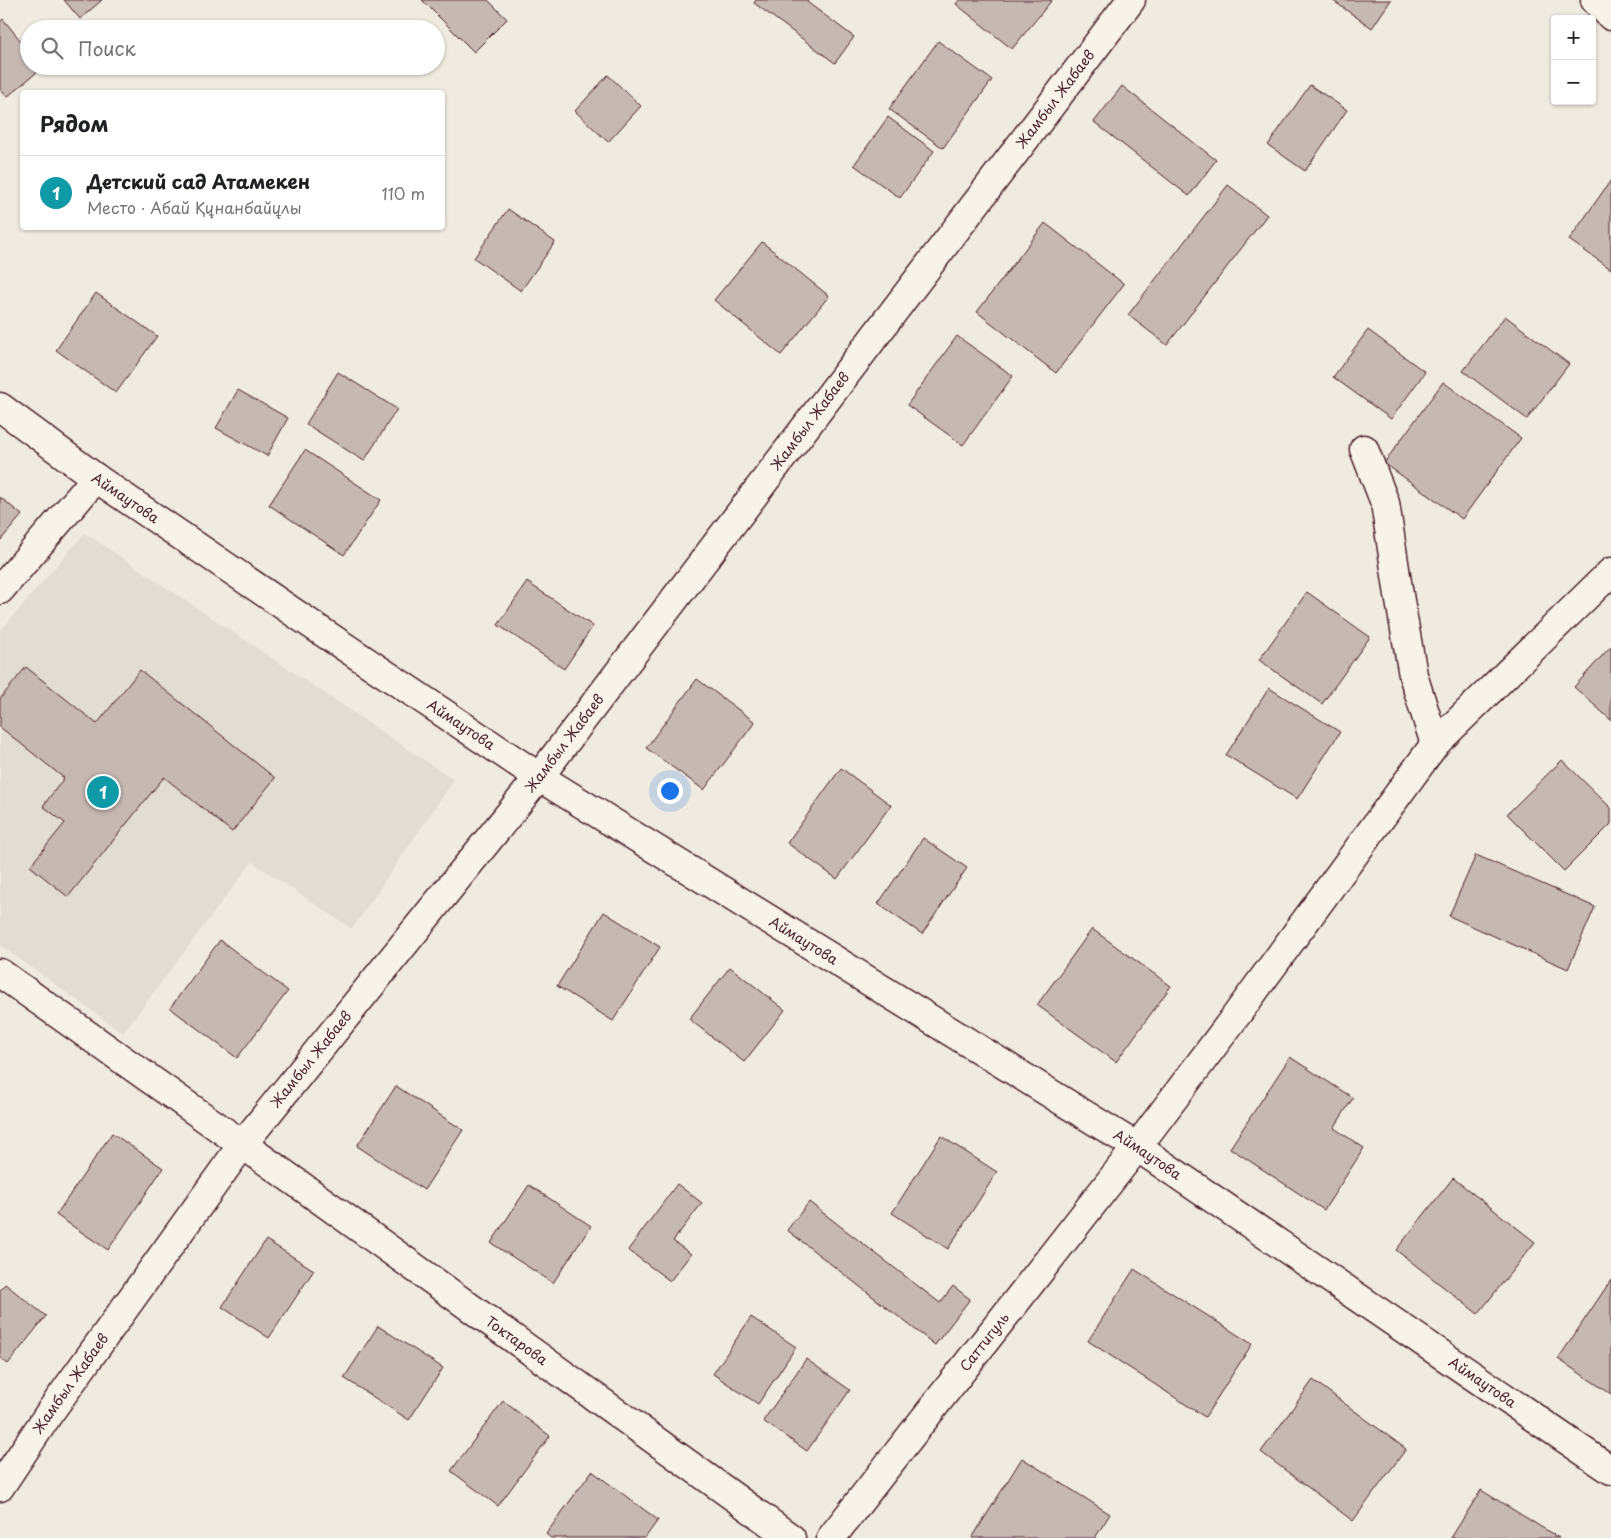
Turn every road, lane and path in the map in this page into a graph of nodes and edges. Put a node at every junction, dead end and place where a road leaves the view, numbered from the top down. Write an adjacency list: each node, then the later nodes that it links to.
1 (1131, 0): 10 (street, Жамбыл Жабаев)
2 (1595, 0): 3 (street)
3 (1611, 16)
4 (0, 407): 6 (street, Аймаутова)
5 (1364, 449): 9 (street)
6 (96, 478): 8 (street); 10 (street, Аймаутова)
7 (1611, 572): 9 (street, Саттигуль)
8 (0, 590)
9 (1435, 744): 13 (street, Саттигуль)
10 (539, 776): 12 (street, Жамбыл Жабаев); 13 (street, Аймаутова)
11 (0, 973): 12 (street, Токтарова)
12 (242, 1145): 15 (street, Жамбыл Жабаев); 16 (street, Токтарова)
13 (1137, 1147): 14 (street, Аймаутова); 17 (street, Саттигуль)
14 (1611, 1470)
15 (0, 1487)
16 (791, 1538)
17 (831, 1538)

